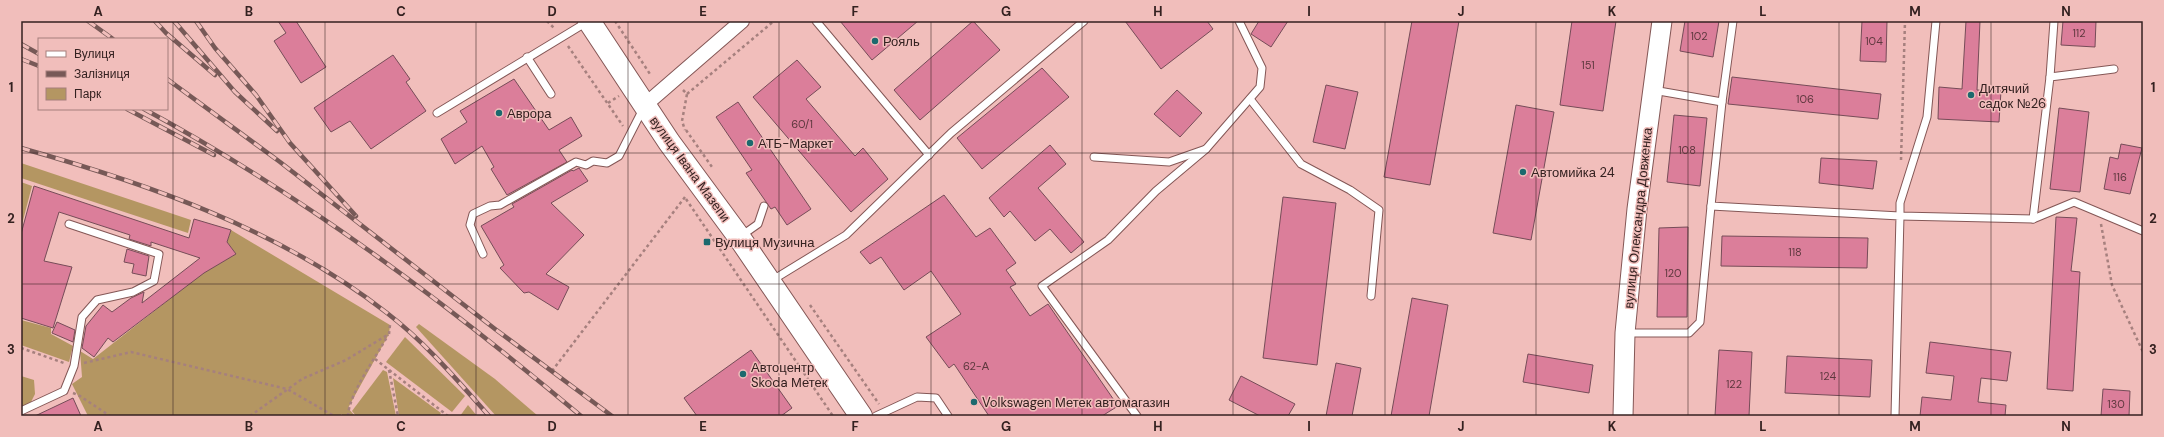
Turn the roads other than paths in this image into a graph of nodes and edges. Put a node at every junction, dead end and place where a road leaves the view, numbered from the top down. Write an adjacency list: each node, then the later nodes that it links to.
1 (589, 21): 10 (lane); 17 (main road, вулиця Івана Мазепи)
2 (742, 21): 17 (street)
3 (816, 21): 20 (lane)
4 (1084, 21): 20 (lane)
5 (1239, 21): 15 (lane)
6 (1662, 21): 13 (main road, вулиця Олександра Довженка)
7 (1733, 21): 16 (lane)
8 (1936, 21): 24 (lane)
9 (2054, 21): 12 (lane)
10 (527, 57): 14 (lane); 18 (lane)
11 (2114, 69): 12 (lane)
12 (2050, 77): 25 (lane)
13 (1653, 90): 16 (lane); 32 (main road, вулиця Олександра Довженка)
14 (551, 94)
15 (1250, 98): 19 (lane); 31 (lane)
16 (1722, 102): 23 (lane)
17 (645, 105): 28 (main road, вулиця Івана Мазепи); 29 (lane)
18 (437, 113)
19 (1206, 149): 21 (lane); 37 (lane)
20 (929, 155): 30 (lane)
21 (1094, 157)
22 (764, 206): 28 (lane)
23 (1711, 206): 24 (lane); 32 (lane)
24 (1900, 216): 25 (lane); 39 (lane)
25 (2033, 219): 27 (lane)
26 (69, 224): 33 (lane)
27 (2143, 231)
28 (739, 237): 30 (main road, вулиця Івана Мазепи)
29 (483, 254)
30 (770, 282): 34 (main road, вулиця Івана Мазепи)
31 (1371, 296)
32 (1625, 333): 38 (main road, вулиця Олександра Довженка)
33 (21, 411)
34 (861, 416)
35 (876, 416): 36 (lane)
36 (948, 416)
37 (1137, 416)
38 (1623, 416)
39 (1895, 416)

